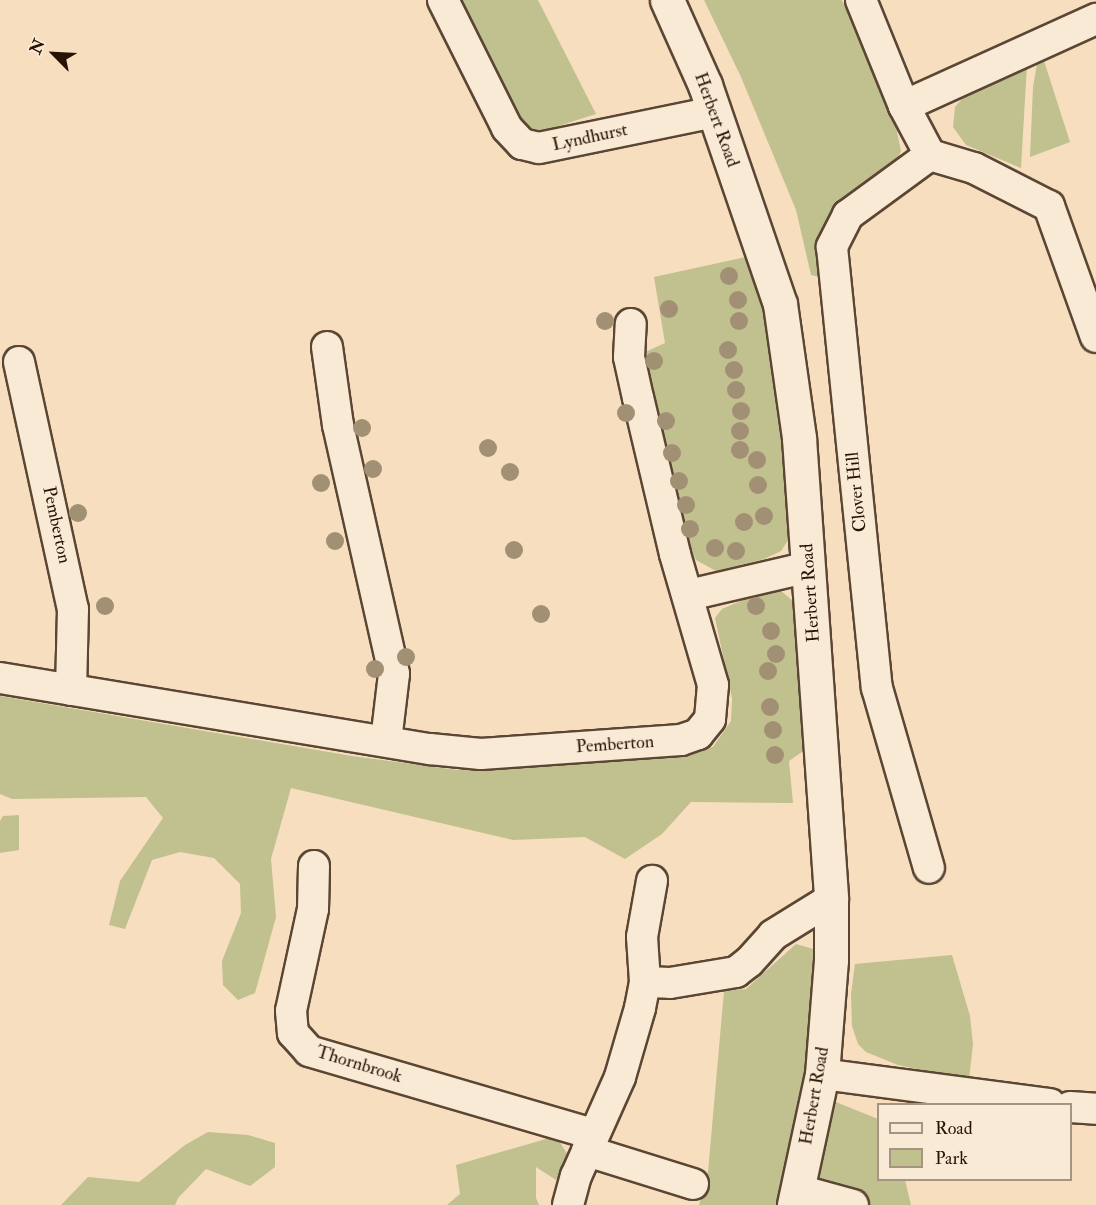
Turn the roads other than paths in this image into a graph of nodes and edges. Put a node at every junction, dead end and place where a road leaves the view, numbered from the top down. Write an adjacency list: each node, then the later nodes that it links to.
1 (442, 0): 6 (street, Lyndhurst)
2 (668, 0): 6 (street, Herbert Road)
3 (861, 0): 5 (street)
4 (1096, 19): 5 (street)
5 (904, 106): 7 (street)
6 (714, 112): 12 (street, Herbert Road)
7 (930, 155): 9 (street); 18 (street, Clover Hill)
8 (631, 324): 13 (street, Pemberton)
9 (1096, 337)
10 (327, 347): 16 (street)
11 (20, 362): 15 (street, Pemberton)
12 (809, 567): 13 (street); 20 (street, Herbert Road)
13 (689, 595): 16 (street, Pemberton)
14 (0, 678): 15 (street, Pemberton)
15 (71, 690): 16 (street, Pemberton)
16 (386, 741)
17 (314, 866): 26 (street, Thornbrook)
18 (929, 868)
19 (652, 881): 21 (street)
20 (831, 899): 21 (street); 22 (street, Herbert Road)
21 (645, 982): 26 (street)
22 (822, 1074): 23 (street); 28 (street, Herbert Road)
23 (1042, 1103)
24 (1072, 1107): 25 (street)
25 (1096, 1109)
26 (590, 1143): 27 (street, Thornbrook); 29 (street)
27 (693, 1184)
28 (796, 1198): 30 (street)
29 (568, 1205)
30 (853, 1205)

